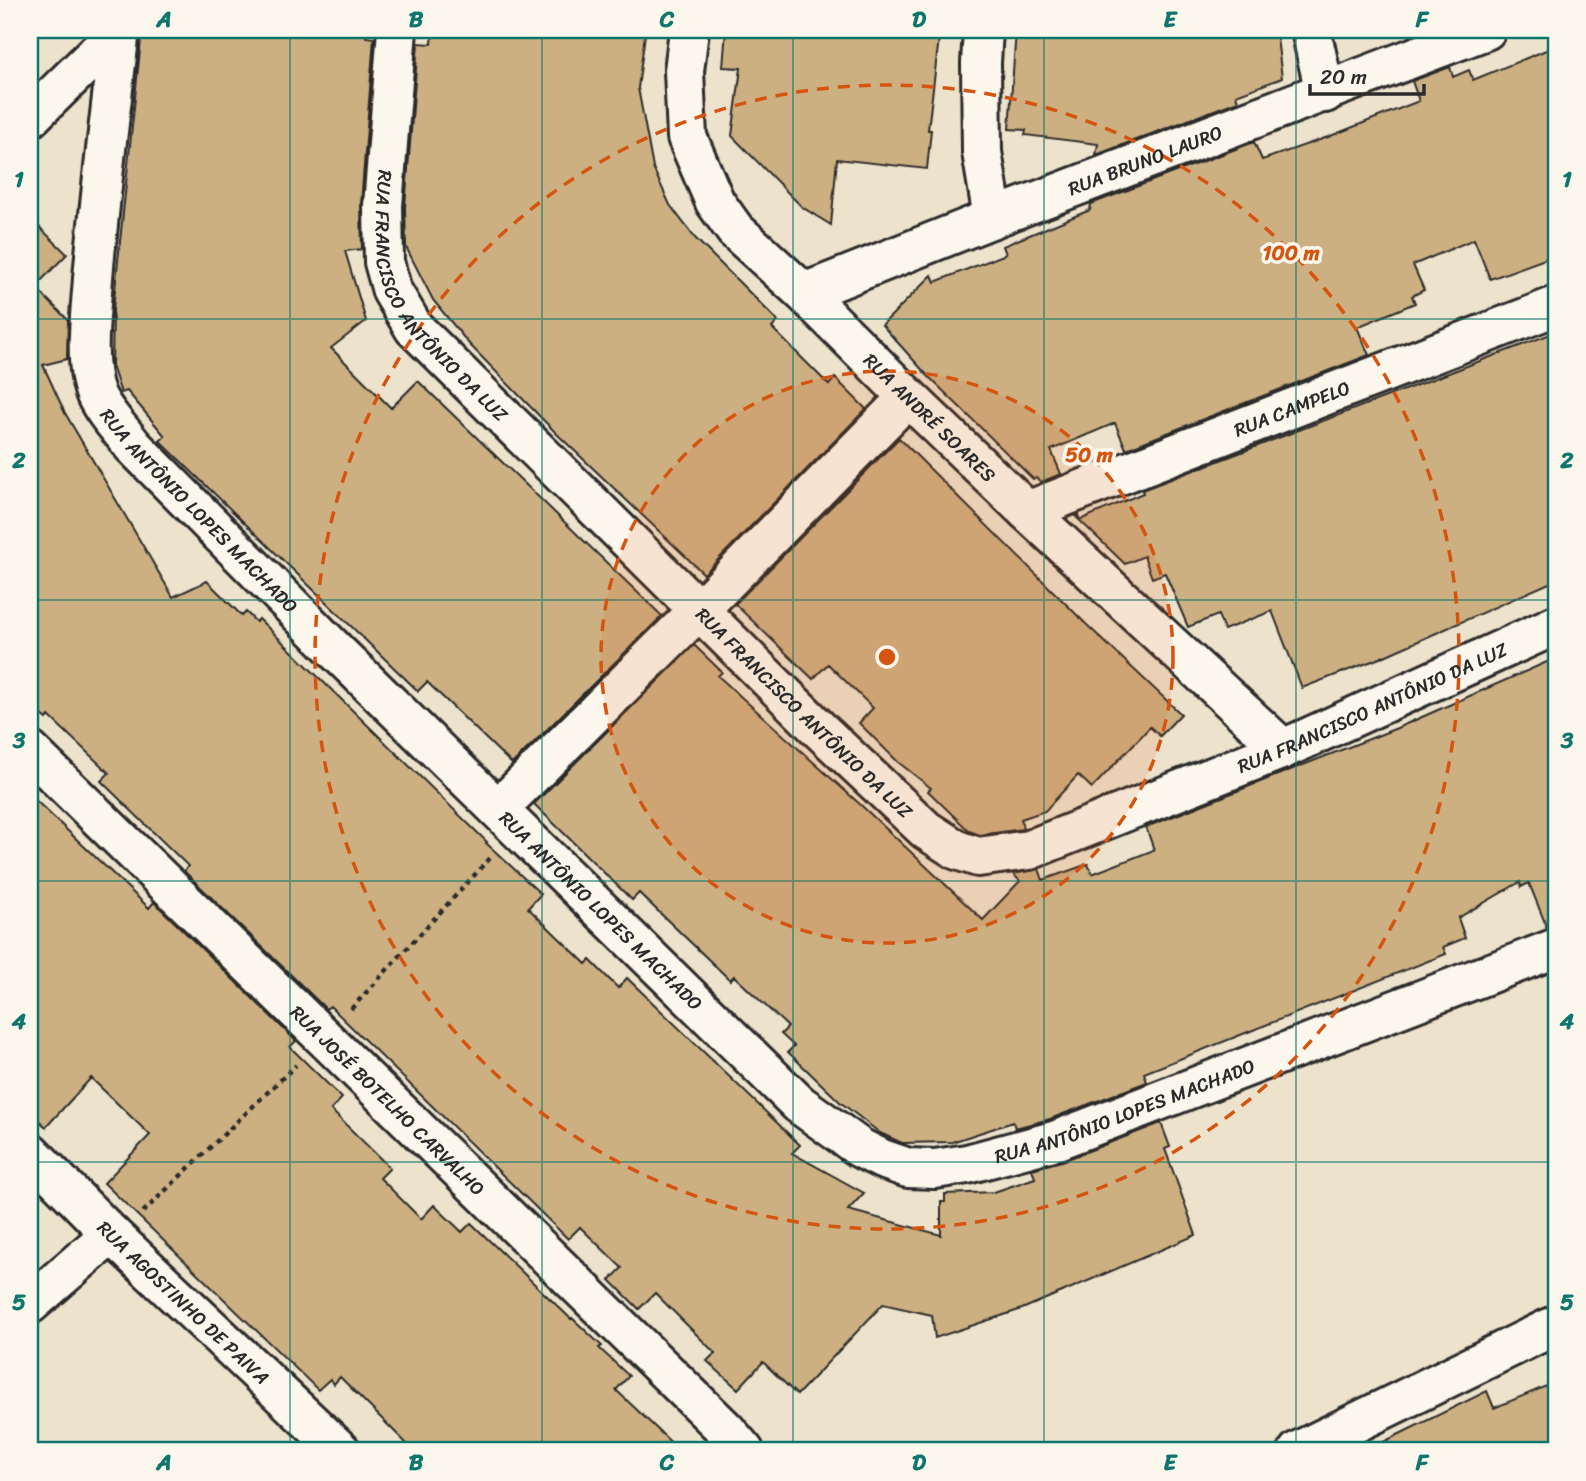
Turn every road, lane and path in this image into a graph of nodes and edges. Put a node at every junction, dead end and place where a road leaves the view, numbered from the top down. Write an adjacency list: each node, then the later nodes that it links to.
1 (120, 30): 8 (street); 18 (street, RUA ANTÔNIO LOPES MACHADO)
2 (397, 30): 14 (street, RUA FRANCISCO ANTÔNIO DA LUZ)
3 (689, 30): 10 (street, RUA ANDRÉ SOARES)
4 (983, 30): 9 (street)
5 (1311, 30): 7 (street)
6 (1486, 30): 7 (street, RUA BRUNO LAURO)
7 (1325, 93): 9 (street, RUA BRUNO LAURO)
8 (30, 118)
9 (993, 218): 10 (street, RUA BRUNO LAURO)
10 (804, 293): 12 (street, RUA ANDRÉ SOARES)
11 (1556, 306): 13 (street, RUA CAMPELO)
12 (908, 397): 13 (street, RUA ANDRÉ SOARES); 14 (street)
13 (1027, 512): 16 (street, RUA ANDRÉ SOARES)
14 (700, 609): 16 (street, RUA FRANCISCO ANTÔNIO DA LUZ); 18 (street)
15 (1556, 625): 16 (street, RUA FRANCISCO ANTÔNIO DA LUZ)
16 (1283, 749)
17 (30, 751): 25 (street, RUA JOSÉ BOTELHO CARVALHO)
18 (498, 809): 19 (street, RUA ANTÔNIO LOPES MACHADO)
19 (1556, 948)
20 (30, 1152): 21 (street, RUA AGOSTINHO DE PAIVA)
21 (111, 1234): 22 (street); 24 (street, RUA AGOSTINHO DE PAIVA)
22 (30, 1304)
23 (1556, 1325): 26 (street)
24 (341, 1451)
25 (744, 1451)
26 (1298, 1451)

